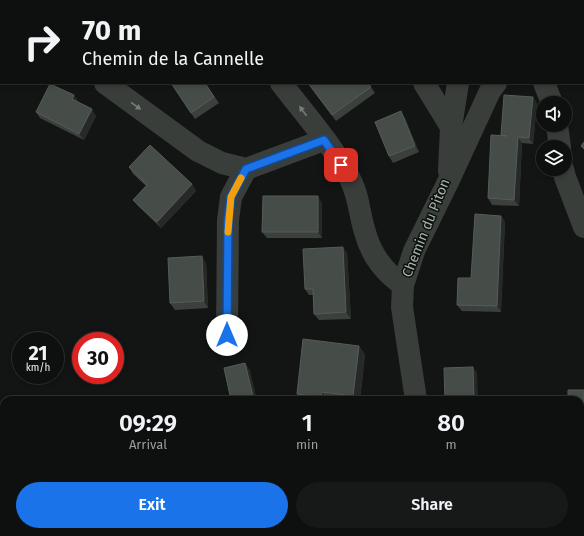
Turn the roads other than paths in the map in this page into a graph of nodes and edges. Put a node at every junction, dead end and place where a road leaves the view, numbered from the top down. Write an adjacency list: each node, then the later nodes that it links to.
1 (106, 84): 10 (street, one-way to 10)
2 (282, 84): 9 (street, one-way to 2)
3 (425, 84): 8 (street)
4 (458, 84): 8 (street, Chemin du Piton)
5 (495, 84): 12 (street)
6 (544, 84): 7 (street)
7 (549, 96)
8 (451, 127): 12 (street, Chemin du Piton)
9 (324, 140): 10 (street); 14 (street)
10 (246, 169): 15 (street)
11 (565, 176): 13 (street)
12 (448, 182): 14 (street, Chemin du Piton)
13 (584, 227)
14 (403, 285): 16 (street, Chemin du Piton)
15 (227, 335)
16 (415, 396)

